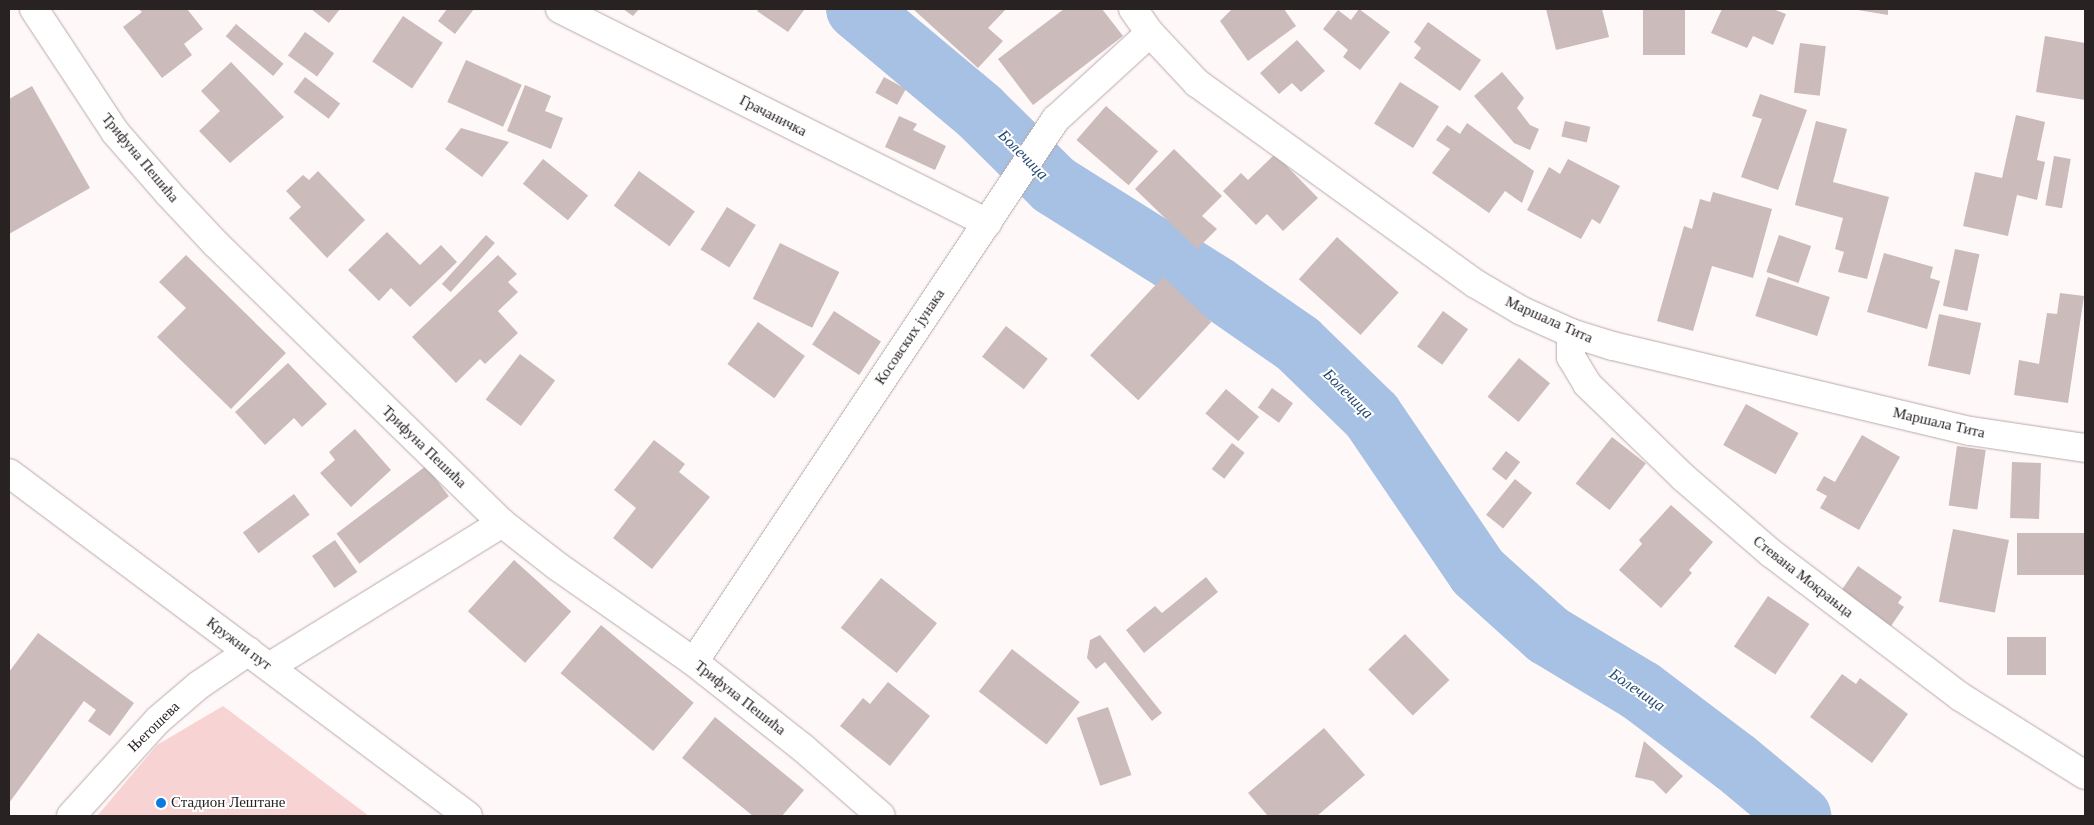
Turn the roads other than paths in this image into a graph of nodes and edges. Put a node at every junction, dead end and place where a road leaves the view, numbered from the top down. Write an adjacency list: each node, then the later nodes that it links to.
1 (34, 9): 9 (street, Трифуна Пешића)
2 (560, 9): 5 (street, Грачаничка)
3 (1133, 9): 4 (street, Маршала Тита)
4 (1150, 33): 5 (street, Косовских јунака); 6 (street, Маршала Тита)
5 (987, 223): 11 (street, Косовских јунака)
6 (1571, 333): 7 (street, Маршала Тита); 12 (street, Стевана Мокрањца)
7 (2085, 448)
8 (9, 473): 10 (street, Кружни пут)
9 (502, 523): 10 (street, Његошева); 11 (street, Трифуна Пешића)
10 (259, 659): 13 (street, Његошева); 14 (street, Кружни пут)
11 (694, 662): 15 (street, Трифуна Пешића)
12 (2085, 775)
13 (71, 816)
14 (468, 816)
15 (881, 816)

